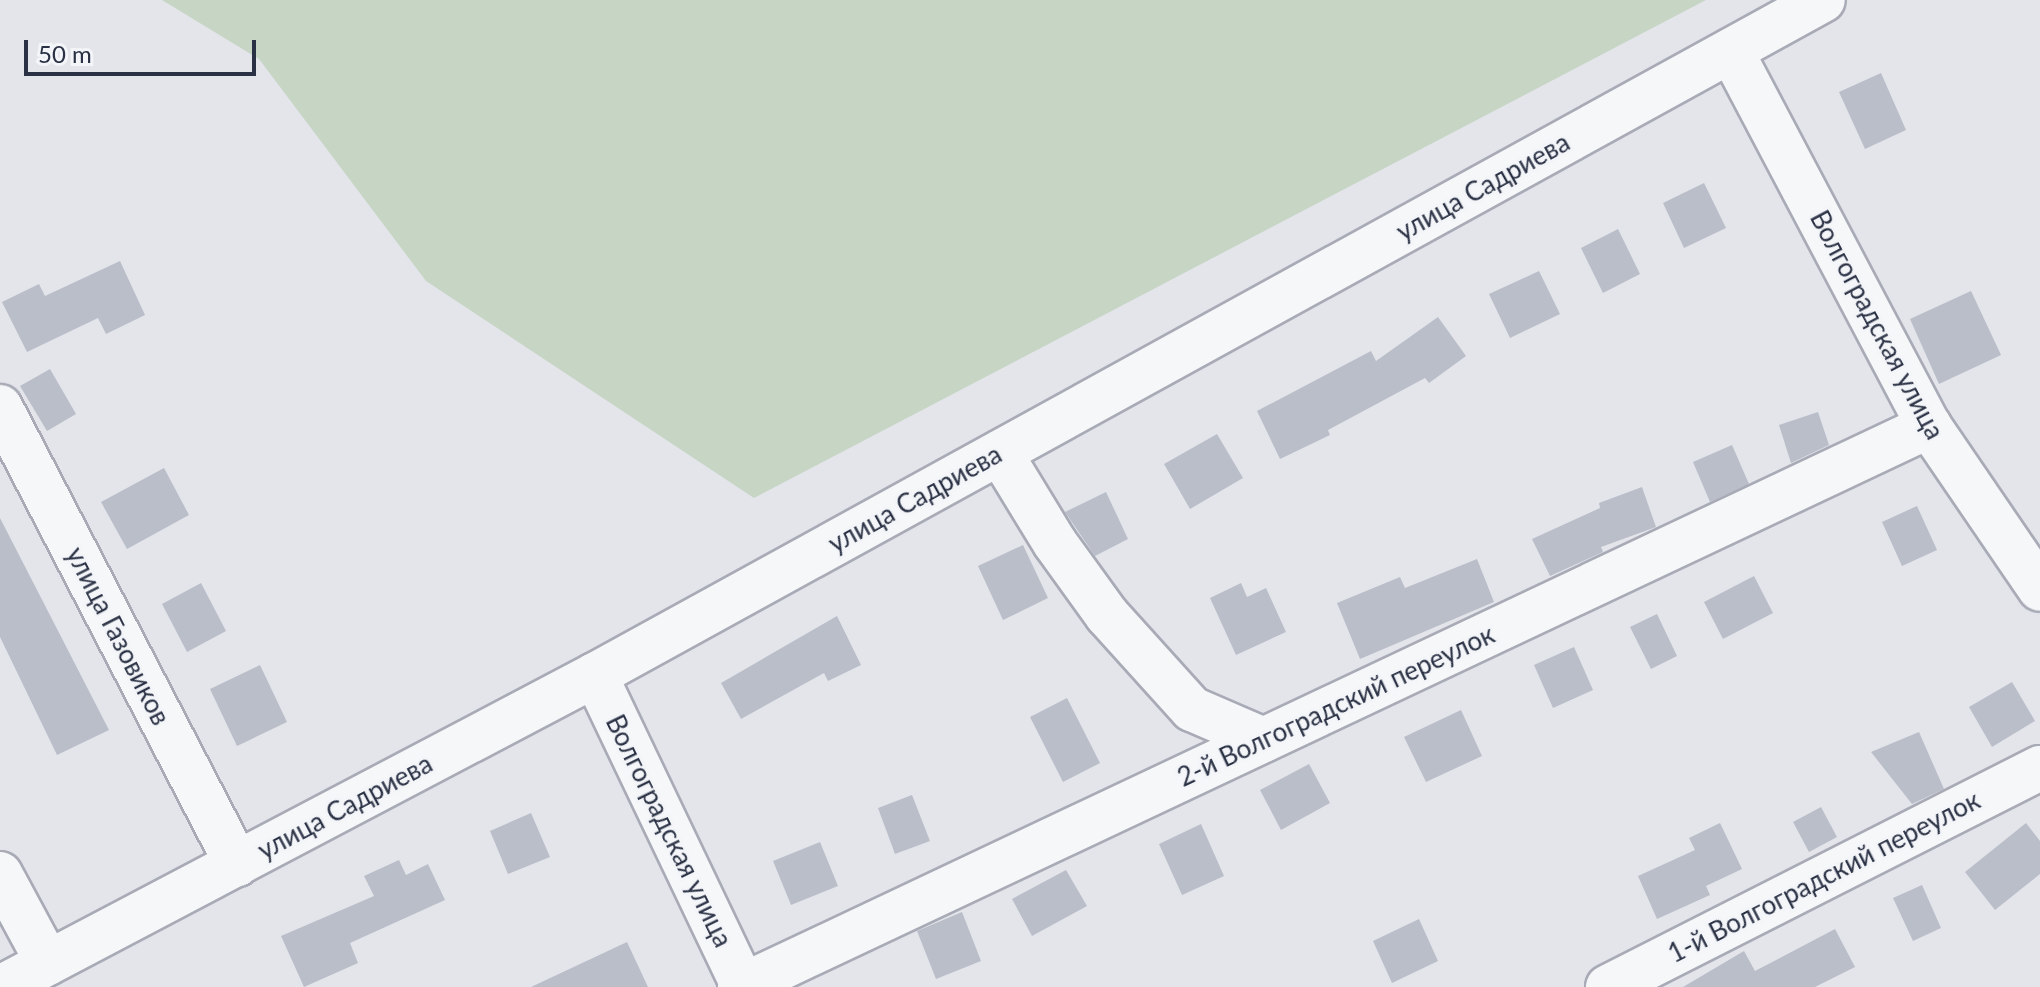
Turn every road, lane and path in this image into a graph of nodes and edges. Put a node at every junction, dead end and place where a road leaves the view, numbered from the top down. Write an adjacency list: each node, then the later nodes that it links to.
1 (1823, 0): 2 (street, улица Садриева)
2 (1731, 51): 4 (street, Волгоградская улица); 5 (street, улица Садриева)
3 (0, 407): 10 (street, улица Газовиков)
4 (1929, 426): 6 (street, Волгоградская улица); 8 (street, 2-й Волгоградский переулок)
5 (1000, 453): 7 (street, улица Садриева); 8 (street)
6 (2040, 589)
7 (595, 675): 10 (street, улица Садриева); 13 (street, Волгоградская улица)
8 (1264, 740): 13 (street, 2-й Волгоградский переулок)
9 (2040, 768): 15 (street, 1-й Волгоградский переулок)
10 (237, 864): 12 (street, улица Садриева)
11 (0, 874): 12 (street)
12 (48, 963): 14 (street, улица Садриева)
13 (742, 986)
14 (2, 987)
15 (1608, 987)

